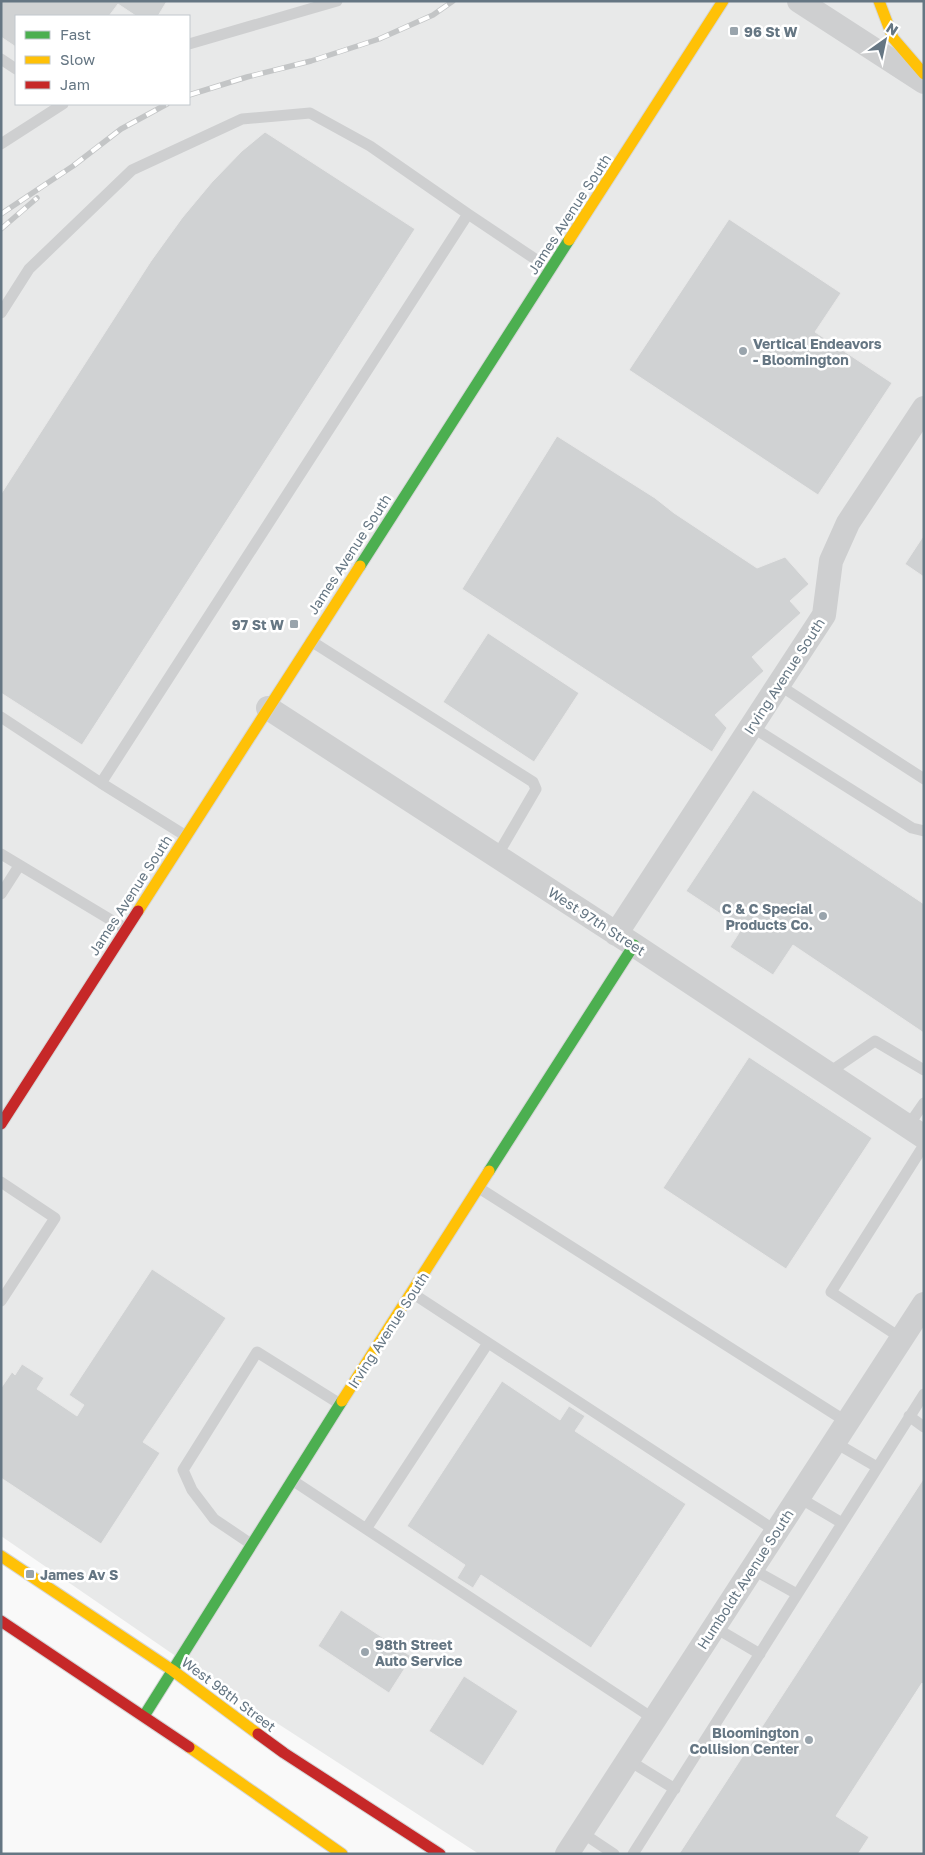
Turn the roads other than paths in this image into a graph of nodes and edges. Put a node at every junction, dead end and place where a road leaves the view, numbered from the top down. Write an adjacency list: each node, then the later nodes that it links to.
1 (337, 1): 5 (lane)
2 (723, 1): 13 (street, James Avenue South)
3 (799, 1): 9 (street)
4 (879, 1): 8 (street)
5 (190, 44)
6 (1, 59): 7 (lane)
7 (15, 68)
8 (924, 74)
9 (924, 82)
10 (62, 105): 11 (lane)
11 (1, 144)
12 (468, 214): 13 (lane); 14 (lane); 22 (lane)
13 (551, 269): 16 (street, James Avenue South)
14 (1, 313)
15 (924, 408): 17 (street, Irving Avenue South)
16 (312, 641): 18 (street, James Avenue South); 26 (lane)
17 (779, 685): 20 (street, Irving Avenue South); 21 (lane)
18 (268, 708): 24 (street, James Avenue South); 26 (street, West 97th Street)
19 (1, 717): 22 (lane)
20 (752, 726): 23 (lane); 30 (street, Irving Avenue South)
21 (924, 779)
22 (101, 783): 24 (lane)
23 (924, 831)
24 (186, 836): 29 (street, James Avenue South)
25 (1, 854): 27 (lane)
26 (497, 856): 30 (street, West 97th Street)
27 (19, 866): 28 (lane); 29 (lane)
28 (1, 894)
29 (126, 929): 34 (street, James Avenue South)
30 (625, 940): 32 (street, West 97th Street); 38 (street, Irving Avenue South)
31 (924, 1070): 32 (lane)
32 (828, 1073): 35 (street, West 97th Street)
33 (924, 1103): 35 (lane)
34 (1, 1124)
35 (916, 1132)
36 (924, 1145): 42 (lane)
37 (1, 1182): 40 (lane)
38 (479, 1188): 39 (street, Irving Avenue South); 47 (lane)
39 (412, 1293): 43 (lane); 45 (street, Irving Avenue South)
40 (1, 1301)
41 (924, 1304): 42 (street, Humboldt Avenue South)
42 (901, 1338): 47 (street, Humboldt Avenue South)
43 (488, 1343): 54 (lane); 55 (lane)
44 (924, 1394): 46 (lane)
45 (340, 1404): 51 (street, Irving Avenue South); 56 (lane)
46 (909, 1416): 48 (lane); 50 (lane)
47 (847, 1422): 49 (street, Humboldt Avenue South)
48 (924, 1426)
49 (834, 1442): 50 (lane); 52 (street, Humboldt Avenue South)
50 (877, 1467): 53 (lane)
51 (292, 1480): 54 (lane); 56 (street, Irving Avenue South)
52 (798, 1497): 53 (lane); 55 (street, Humboldt Avenue South)
53 (842, 1523): 59 (lane)
54 (366, 1528): 65 (lane)
55 (776, 1532): 58 (street, Humboldt Avenue South)
56 (251, 1544): 63 (street, Irving Avenue South)
57 (1, 1556): 63 (street, West 98th Street)
58 (752, 1569): 59 (lane); 61 (street, Humboldt Avenue South)
59 (797, 1594): 62 (lane)
60 (1, 1621): 64 (street)
61 (714, 1627): 62 (lane); 65 (street, Humboldt Avenue South)
62 (760, 1654): 67 (lane)
63 (172, 1670): 64 (street, Irving Avenue South); 70 (street, West 98th Street)
64 (144, 1716): 69 (street)
65 (654, 1719): 66 (street, Humboldt Avenue South)
66 (628, 1760): 67 (lane); 68 (street, Humboldt Avenue South)
67 (675, 1788): 73 (lane)
68 (581, 1832): 71 (street, Humboldt Avenue South); 72 (lane)
69 (342, 1854)
70 (440, 1854)
71 (567, 1854)
72 (614, 1854)
73 (634, 1854)

